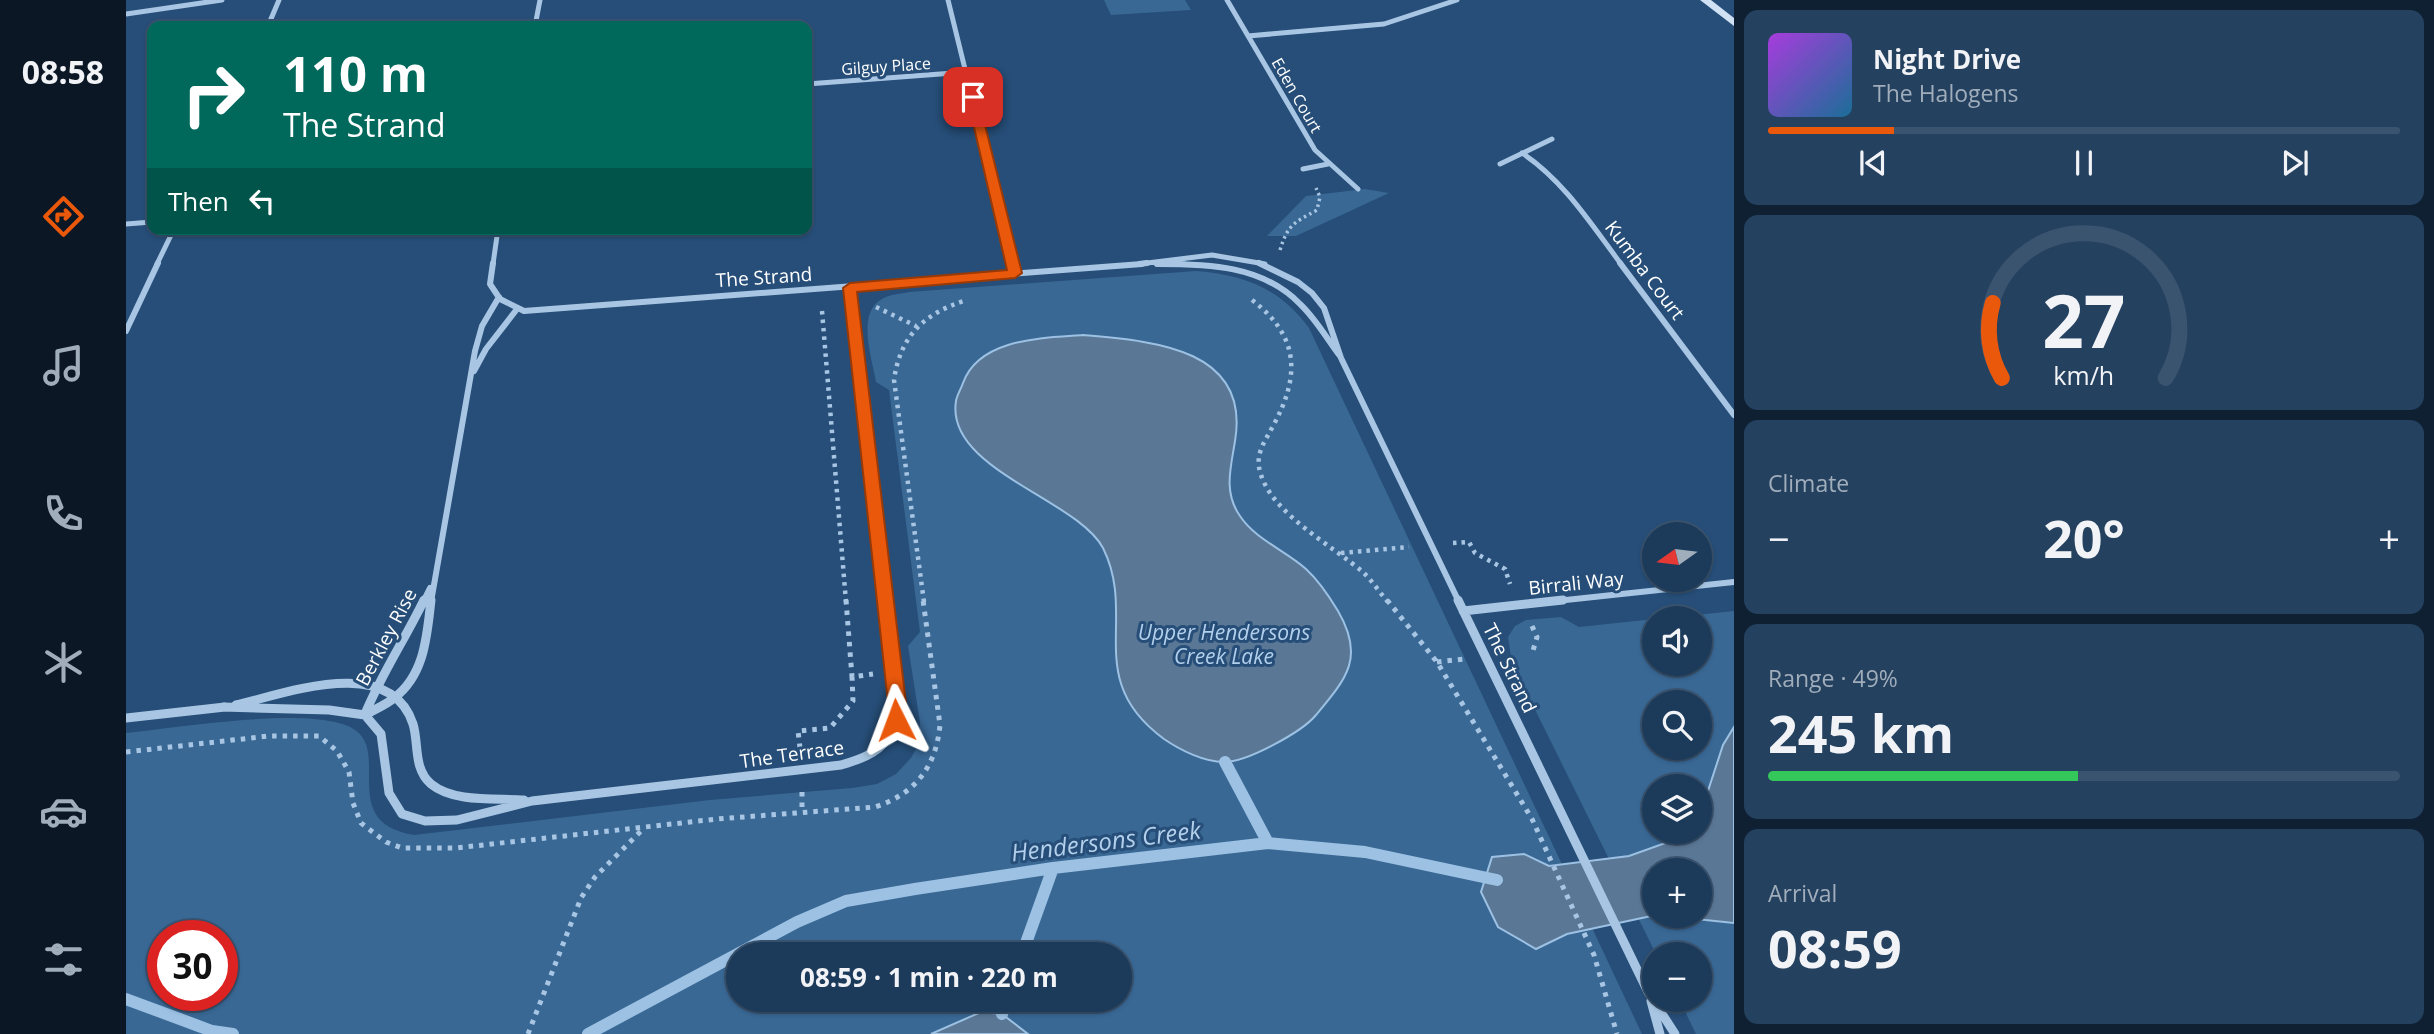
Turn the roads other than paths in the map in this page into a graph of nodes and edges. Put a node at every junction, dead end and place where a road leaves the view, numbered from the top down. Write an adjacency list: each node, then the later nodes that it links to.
1 (222, 0): 8 (street)
2 (279, 0): 9 (street)
3 (540, 0): 10 (street)
4 (948, 0): 13 (street)
5 (1227, 0): 12 (street, Eden Court)
6 (1457, 0): 12 (street, Eden Court)
7 (1705, 0): 11 (street)
8 (126, 14)
9 (270, 21)
10 (536, 21)
11 (1734, 23)
12 (1248, 36): 17 (street, Eden Court)
13 (967, 72): 14 (street, Gilguy Place); 26 (street)
14 (812, 84)
15 (1552, 139): 16 (street)
16 (1522, 153): 18 (street); 33 (street, Kumba Court)
17 (1328, 164): 19 (street); 20 (street, Eden Court)
18 (1500, 164)
19 (1303, 169)
20 (1359, 190)
21 (147, 222): 22 (street)
22 (126, 224)
23 (171, 235): 30 (street)
24 (497, 235): 28 (street)
25 (1139, 264): 26 (street, The Strand); 31 (street, The Strand); 31 (street, The Strand)
26 (1015, 273): 27 (street, The Strand)
27 (850, 288): 29 (street, The Strand); 42 (street, The Terrace)
28 (499, 298): 29 (street); 32 (street, Berkley Rise)
29 (517, 309): 32 (street, Berkley Rise)
30 (126, 331)
31 (1341, 358): 36 (street, The Strand)
32 (472, 376): 34 (street, Berkley Rise)
33 (1734, 415)
34 (433, 582): 37 (street, Berkley Rise); 38 (street, Berkley Rise)
35 (1734, 582): 36 (street, Birrali Way)
36 (1463, 611): 43 (street, The Strand)
37 (377, 685): 38 (street, The Terrace); 39 (street); 40 (street, Berkley Rise)
38 (396, 696): 40 (street, Berkley Rise); 42 (street, The Terrace)
39 (223, 707): 40 (street); 41 (street)
40 (365, 715): 42 (street, The Terrace)
41 (126, 718)
42 (532, 801)
43 (1642, 980)
44 (1654, 1012): 46 (street, The Strand)
45 (1661, 1012): 47 (street, The Strand)
46 (1660, 1034)
47 (1675, 1034)

